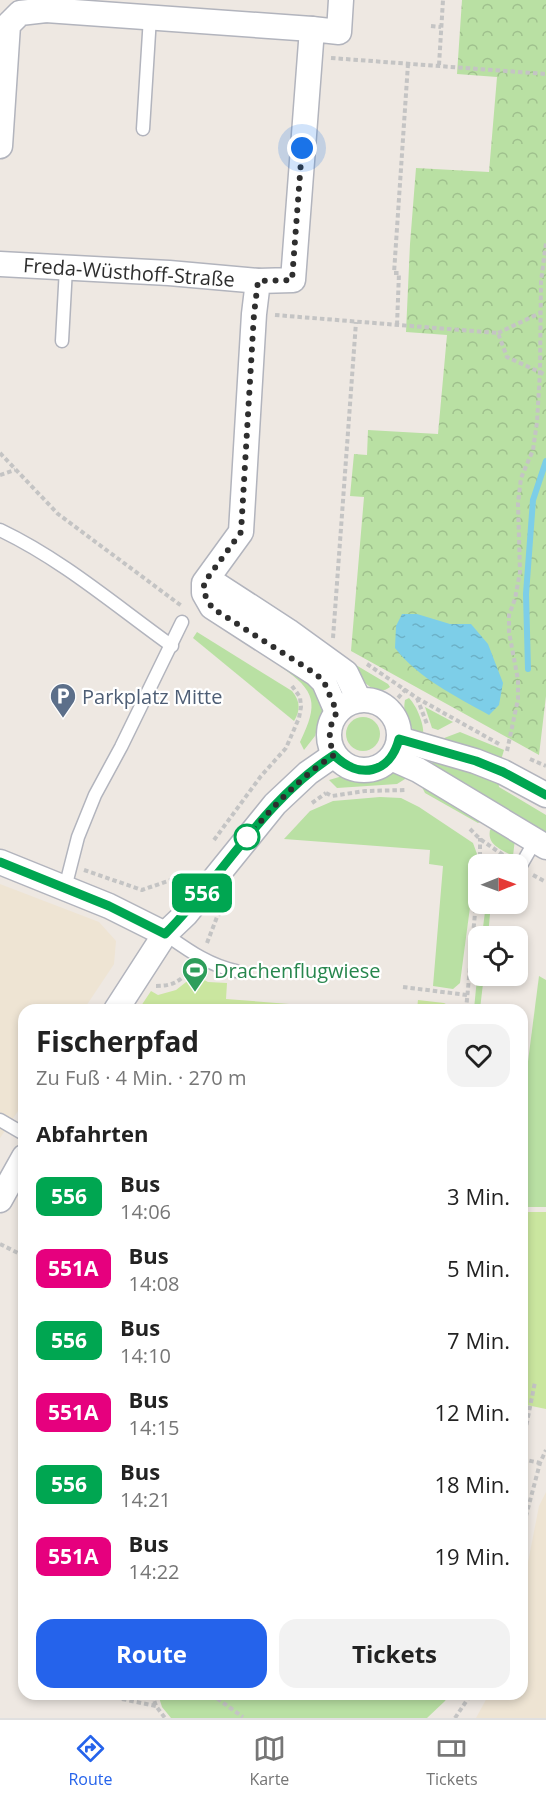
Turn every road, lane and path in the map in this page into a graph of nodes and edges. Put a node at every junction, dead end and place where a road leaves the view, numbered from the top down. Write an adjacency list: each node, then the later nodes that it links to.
1 (342, 0): 7 (street)
2 (443, 0): 6 (path)
3 (46, 5): 4 (street); 13 (street)
4 (150, 17): 7 (street); 12 (lane)
5 (431, 26): 6 (path)
6 (441, 27): 10 (path)
7 (312, 29): 8 (street)
8 (310, 57): 9 (path); 17 (street, Freda-Wüsthoff-Straße)
9 (408, 64): 10 (path); 21 (path)
10 (439, 65): 11 (path)
11 (546, 74)
12 (143, 129)
13 (0, 146)
14 (546, 243): 18 (path)
15 (0, 264): 16 (street, Freda-Wüsthoff-Straße)
16 (66, 268): 17 (street, Freda-Wüsthoff-Straße); 23 (lane)
17 (258, 281): 19 (street)
18 (540, 313): 22 (path); 24 (path)
19 (254, 314): 20 (path); 30 (street)
20 (356, 322): 21 (path); 34 (path)
21 (397, 325): 22 (path)
22 (498, 333): 24 (path)
23 (62, 340)
24 (540, 372): 25 (path); 37 (path)
25 (546, 375)
26 (0, 453): 27 (path)
27 (15, 470): 28 (path); 31 (path)
28 (0, 475)
29 (0, 531): 35 (lane)
30 (208, 579): 33 (street); 33 (street)
31 (188, 610)
32 (182, 622): 35 (lane)
33 (282, 640): 38 (street); 40 (street)
34 (332, 644)
35 (172, 646): 54 (lane)
36 (286, 678): 48 (path)
37 (417, 698): 39 (path); 41 (path)
38 (359, 700): 39 (street); 40 (street)
39 (388, 709): 42 (street)
40 (337, 712): 43 (street)
41 (428, 729)
42 (395, 748): 43 (street); 46 (street); 47 (street)
43 (334, 755): 56 (street)
44 (410, 790): 45 (path)
45 (326, 793)
46 (546, 795)
47 (541, 844): 51 (lane)
48 (209, 846)
49 (480, 854): 50 (path)
50 (502, 854)
51 (528, 858)
52 (0, 862): 54 (street)
53 (195, 865): 54 (path)
54 (68, 876): 56 (street)
55 (475, 914): 59 (path)
56 (165, 934): 57 (lane); 60 (street)
57 (236, 971)
58 (403, 987): 59 (path)
59 (467, 995): 61 (path)
60 (120, 1004)
61 (466, 1004)
62 (0, 1120): 63 (lane)
63 (18, 1130)
64 (18, 1168): 65 (street)
65 (0, 1200)
66 (0, 1244): 67 (path)
67 (18, 1253)
68 (536, 1382): 69 (path)
69 (528, 1419)
70 (546, 1450): 72 (path)
71 (528, 1460): 72 (path)
72 (540, 1463): 73 (path)
73 (528, 1508)
74 (127, 1700): 78 (path)
75 (154, 1700): 78 (path)
76 (219, 1700): 79 (path)
77 (467, 1700): 81 (path)
78 (156, 1706): 80 (path)
79 (243, 1717)
80 (165, 1718)
81 (455, 1718)

